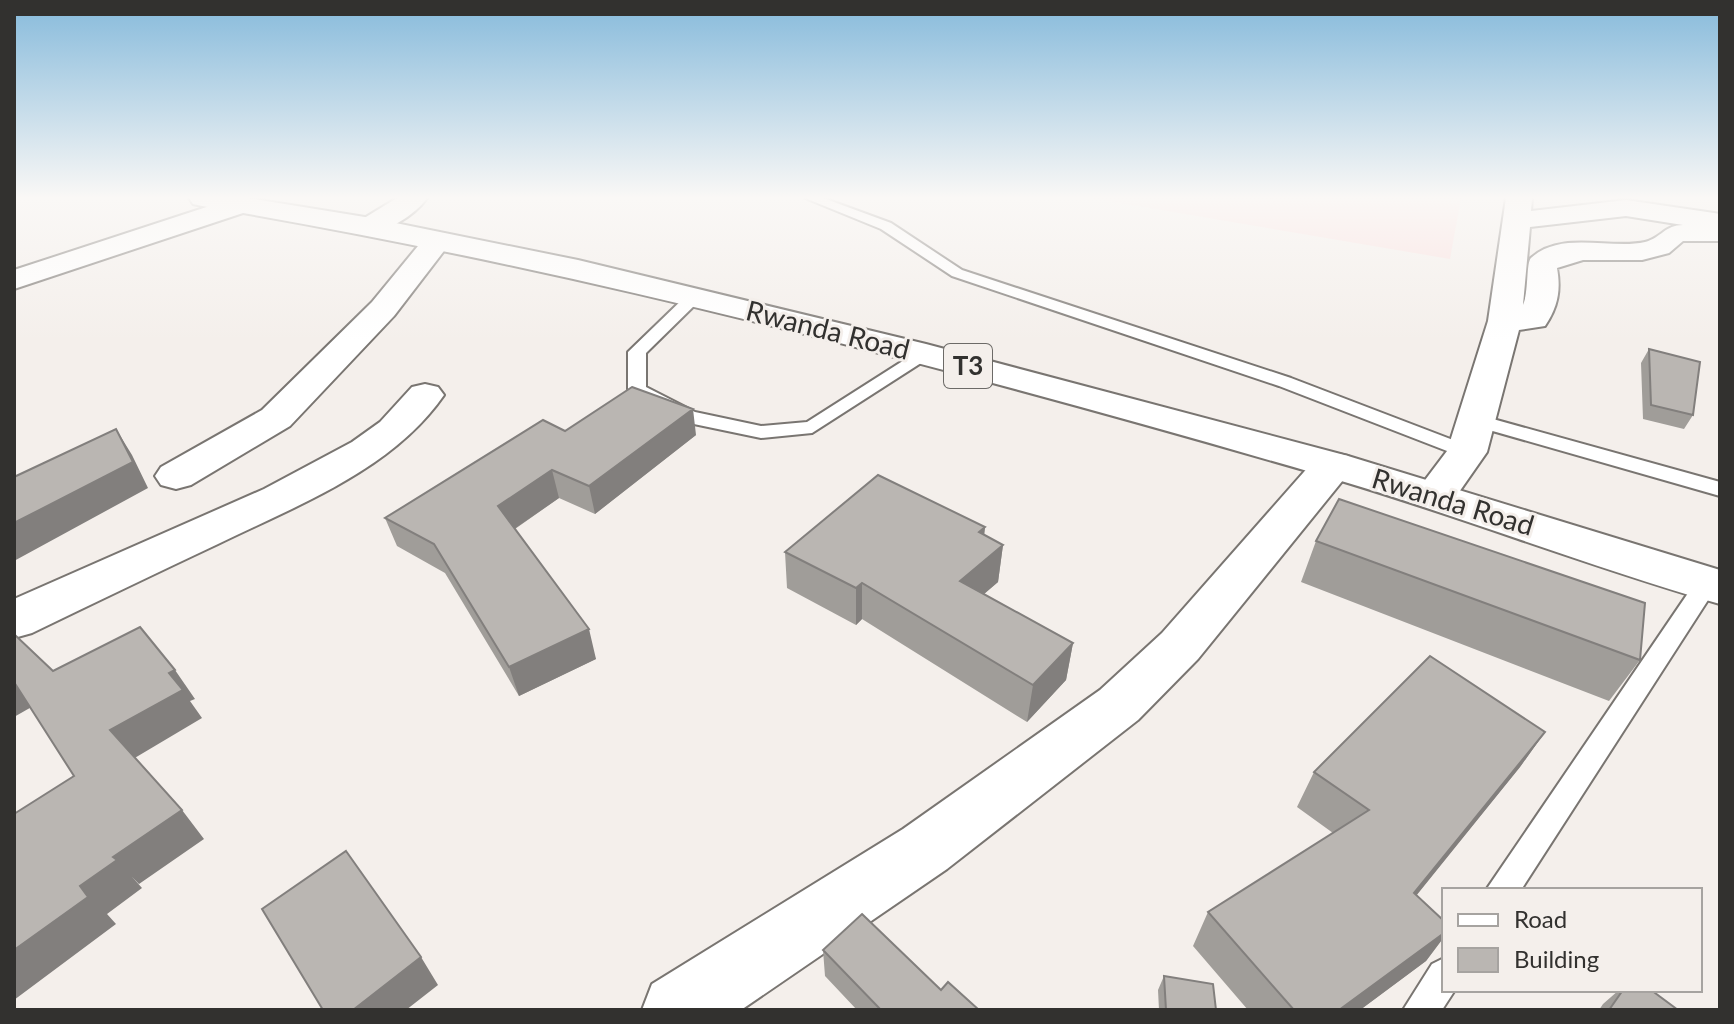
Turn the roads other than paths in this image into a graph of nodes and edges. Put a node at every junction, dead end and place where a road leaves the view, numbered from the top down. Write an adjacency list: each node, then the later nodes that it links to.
1 (117, 246): 7 (main road)
2 (433, 246): 14 (main road)
3 (461, 246): 8 (main road, Rwanda Road / T3)
4 (916, 246): 12 (lane)
5 (1513, 246): 9 (main road)
6 (1662, 246): 9 (main road)
7 (14, 280)
8 (693, 298): 10 (main road, Rwanda Road / T3); 10 (lane)
9 (1505, 321): 12 (main road)
10 (926, 354): 13 (main road, Rwanda Road / T3)
11 (425, 395): 18 (main road)
12 (1471, 436): 15 (lane); 16 (main road)
13 (1333, 465): 16 (main road, Rwanda Road / T3); 21 (main road)
14 (176, 476)
15 (1720, 489)
16 (1435, 496): 17 (main road, Rwanda Road / T3)
17 (1714, 585): 19 (lane)
18 (14, 620)
19 (1503, 888)
20 (1442, 979): 22 (lane)
21 (678, 1010)
22 (1421, 1010)

